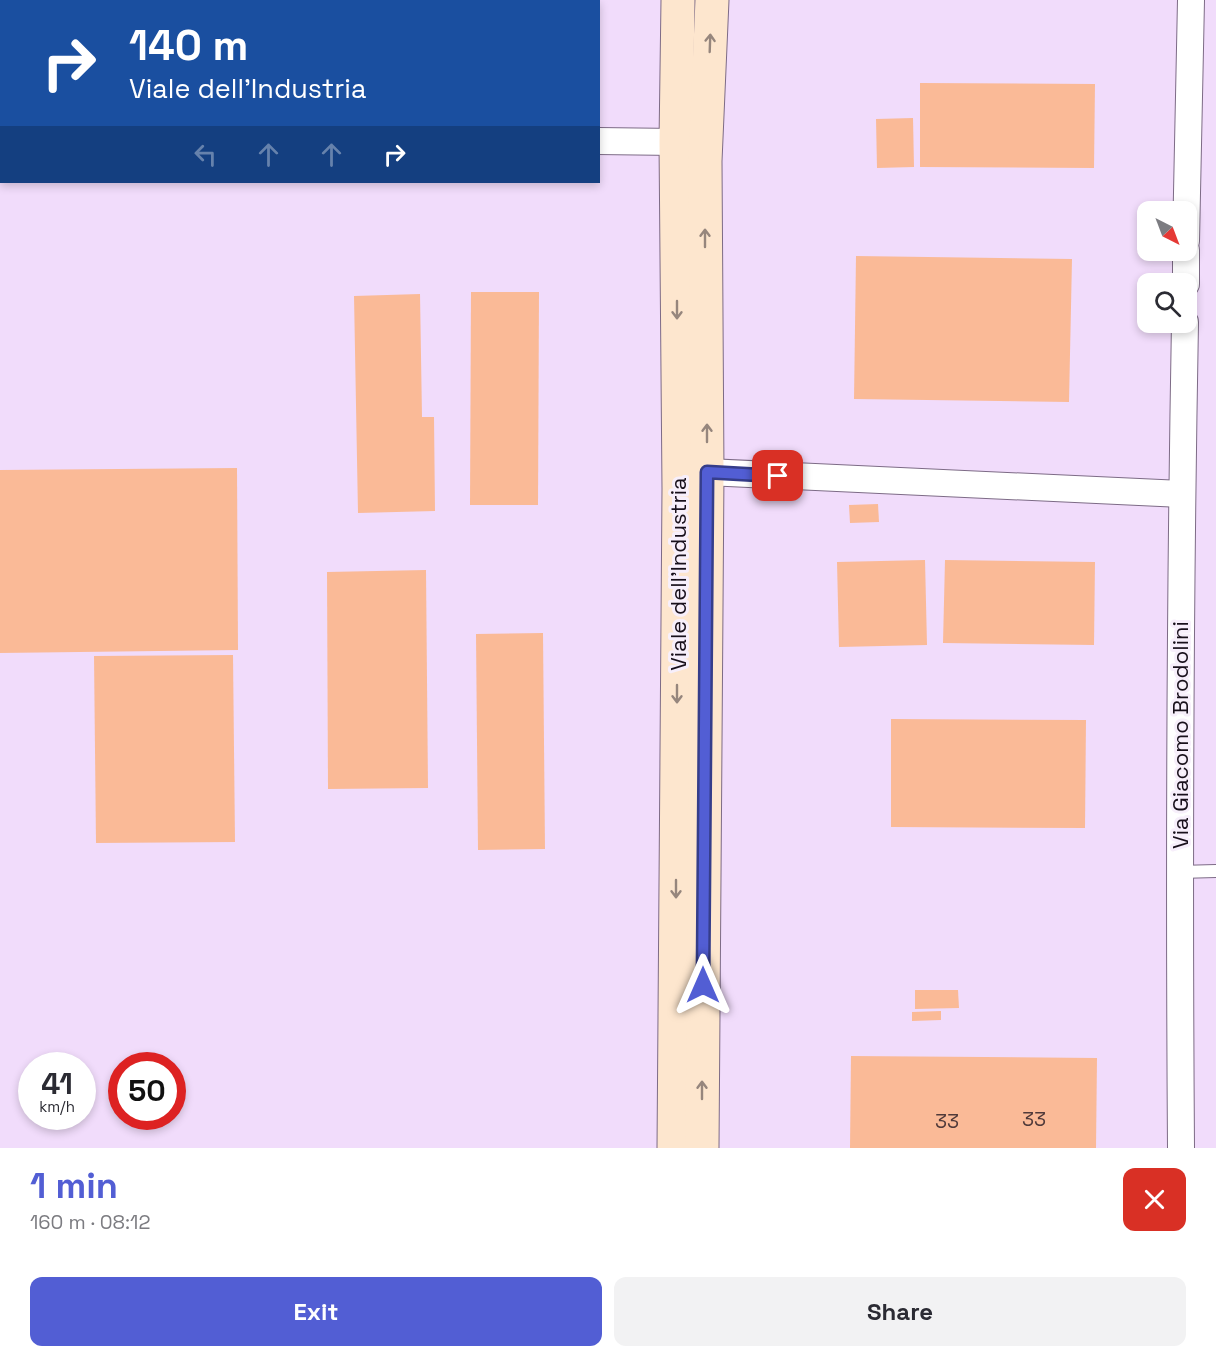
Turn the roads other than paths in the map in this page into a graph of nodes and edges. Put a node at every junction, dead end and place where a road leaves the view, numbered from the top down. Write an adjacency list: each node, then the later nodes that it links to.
1 (678, 0): 5 (main road, Viale dell'Industria)
2 (712, 0): 8 (main road, Viale dell'Industria, one-way to 2)
3 (1191, 0): 6 (street)
4 (600, 141): 5 (street)
5 (676, 142): 12 (main road, Viale dell'Industria, one-way to 12)
6 (1187, 201)
7 (1185, 333): 9 (street, Via Giacomo Brodolini)
8 (707, 472): 9 (street, Viale dell'Industria); 13 (main road, Viale dell'Industria, one-way to 8)
9 (1182, 494): 11 (street, Via Giacomo Brodolini)
10 (1216, 871): 11 (lane)
11 (1179, 872): 14 (street, Via Giacomo Brodolini)
12 (674, 1148)
13 (702, 1148)
14 (1181, 1148)

